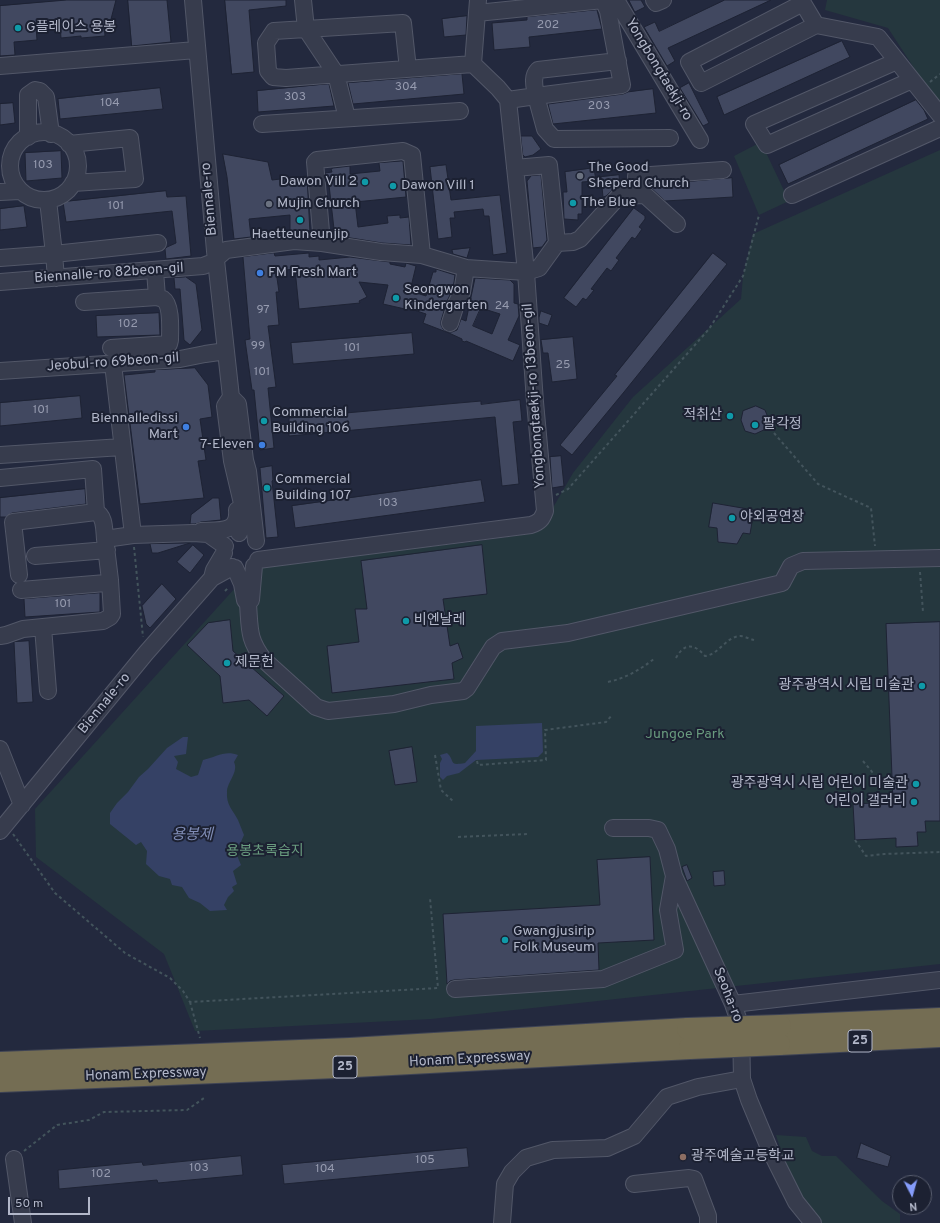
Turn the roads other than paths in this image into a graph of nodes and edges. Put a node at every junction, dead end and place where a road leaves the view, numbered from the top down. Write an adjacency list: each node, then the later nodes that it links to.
1 (193, 0): 11 (street, Biennale-ro)
2 (303, 0): 10 (street)
3 (603, 0): 8 (street); 12 (street)
4 (616, 0): 31 (street, Yongbongtaekji-ro)
5 (654, 0): 6 (street)
6 (663, 0)
7 (802, 2): 9 (street); 9 (street)
8 (478, 6): 15 (street)
9 (816, 25): 13 (street)
10 (306, 28): 17 (street); 18 (street); 18 (street)
11 (196, 50): 14 (street); 49 (street, Biennale-ro)
12 (618, 61): 21 (street); 21 (street)
13 (897, 61): 19 (street); 19 (street)
14 (34, 64): 16 (street); 20 (street)
15 (473, 64): 17 (street); 22 (street)
16 (0, 66)
17 (408, 69): 18 (street)
18 (336, 74): 25 (street)
19 (912, 80): 24 (street)
20 (35, 90): 28 (street); 29 (street)
21 (536, 96): 22 (street); 30 (street)
22 (508, 100): 34 (street, Yongbongtaekji-ro 13beon-gil)
23 (460, 111): 25 (street)
24 (940, 115)
25 (347, 118): 26 (street)
26 (262, 124)
27 (940, 128): 40 (street)
28 (51, 134): 29 (street); 32 (street)
29 (28, 137): 33 (street)
30 (670, 138)
31 (700, 140)
32 (69, 144): 36 (street); 36 (street)
33 (7, 152): 37 (street)
34 (515, 168): 45 (street); 52 (street, Yongbongtaekji-ro 13beon-gil)
35 (723, 170): 39 (street)
36 (73, 183): 41 (street)
37 (20, 191): 38 (street); 41 (street)
38 (0, 192)
39 (637, 195): 42 (street); 45 (street)
40 (792, 195)
41 (48, 200): 46 (street)
42 (677, 224)
43 (158, 243): 46 (street)
44 (322, 243): 47 (street, Biennalle-ro 82beon-gil); 47 (street); 49 (street, Biennalle-ro 82beon-gil)
45 (557, 243): 52 (street)
46 (54, 254): 48 (street); 53 (street)
47 (422, 255): 50 (street, Biennalle-ro 82beon-gil)
48 (0, 258)
49 (216, 259): 51 (street, Biennalle-ro 82beon-gil); 59 (street, Biennale-ro)
50 (466, 268): 52 (street, Biennalle-ro 82beon-gil); 57 (street)
51 (155, 271): 53 (street, Biennalle-ro 82beon-gil); 55 (street)
52 (526, 272): 78 (street, Yongbongtaekji-ro 13beon-gil)
53 (56, 278): 54 (street, Biennalle-ro 82beon-gil)
54 (0, 282)
55 (157, 297): 56 (street); 58 (street)
56 (84, 302)
57 (450, 323)
58 (111, 348)
59 (226, 351): 60 (street, Jeobul-ro 69beon-gil); 62 (street, Biennale-ro)
60 (113, 364): 61 (street, Jeobul-ro 69beon-gil); 63 (street)
61 (0, 372)
62 (228, 401): 65 (street); 69 (street); 71 (street, Biennale-ro); 73 (street, Biennale-ro)
63 (122, 447): 64 (street); 72 (street)
64 (0, 455)
65 (237, 461)
66 (0, 478): 67 (street)
67 (96, 512): 68 (street); 74 (street)
68 (7, 522): 81 (street)
69 (219, 530): 70 (street); 71 (street)
70 (193, 533): 72 (street); 75 (street)
71 (239, 533): 73 (street); 75 (street)
72 (133, 535): 74 (street)
73 (256, 541): 78 (street)
74 (106, 544): 76 (street); 81 (street)
75 (225, 549): 79 (street); 80 (street)
76 (34, 556)
77 (940, 558): 82 (street)
78 (256, 563): 79 (street); 82 (street)
79 (236, 572): 80 (street); 82 (street)
80 (212, 578): 87 (street, Biennale-ro)
81 (110, 580): 83 (street)
82 (248, 604)
83 (43, 627): 84 (street); 85 (street)
84 (0, 636)
85 (48, 692)
86 (0, 749): 87 (street)
87 (22, 805): 88 (street, Biennale-ro)
88 (3, 828)
89 (613, 828): 90 (street, Seoha-ro)
90 (674, 876): 92 (street); 93 (street, Seoha-ro)
91 (940, 980): 93 (street)
92 (456, 989)
93 (733, 1004): 103 (street, Seoha-ro)
94 (940, 1010): 96 (highway)
95 (940, 1019): 96 (highway, Honam Expressway / 25)
96 (904, 1021): 97 (highway, Honam Expressway / 25)
97 (779, 1035): 98 (highway, Honam Expressway / 25); 99 (highway, Honam Expressway / 25, bridge)
98 (940, 1036)
99 (689, 1039): 101 (highway, Honam Expressway / 25); 104 (highway, Honam Expressway / 25)
100 (0, 1052): 101 (highway)
101 (90, 1058): 102 (highway, Honam Expressway / 25)
102 (0, 1063)
103 (742, 1079): 108 (street); 110 (street, Seoha-ro)
104 (0, 1081)
105 (14, 1159): 107 (street)
106 (634, 1184): 109 (street)
107 (22, 1223)
108 (502, 1223)
109 (708, 1223)
110 (813, 1223)

